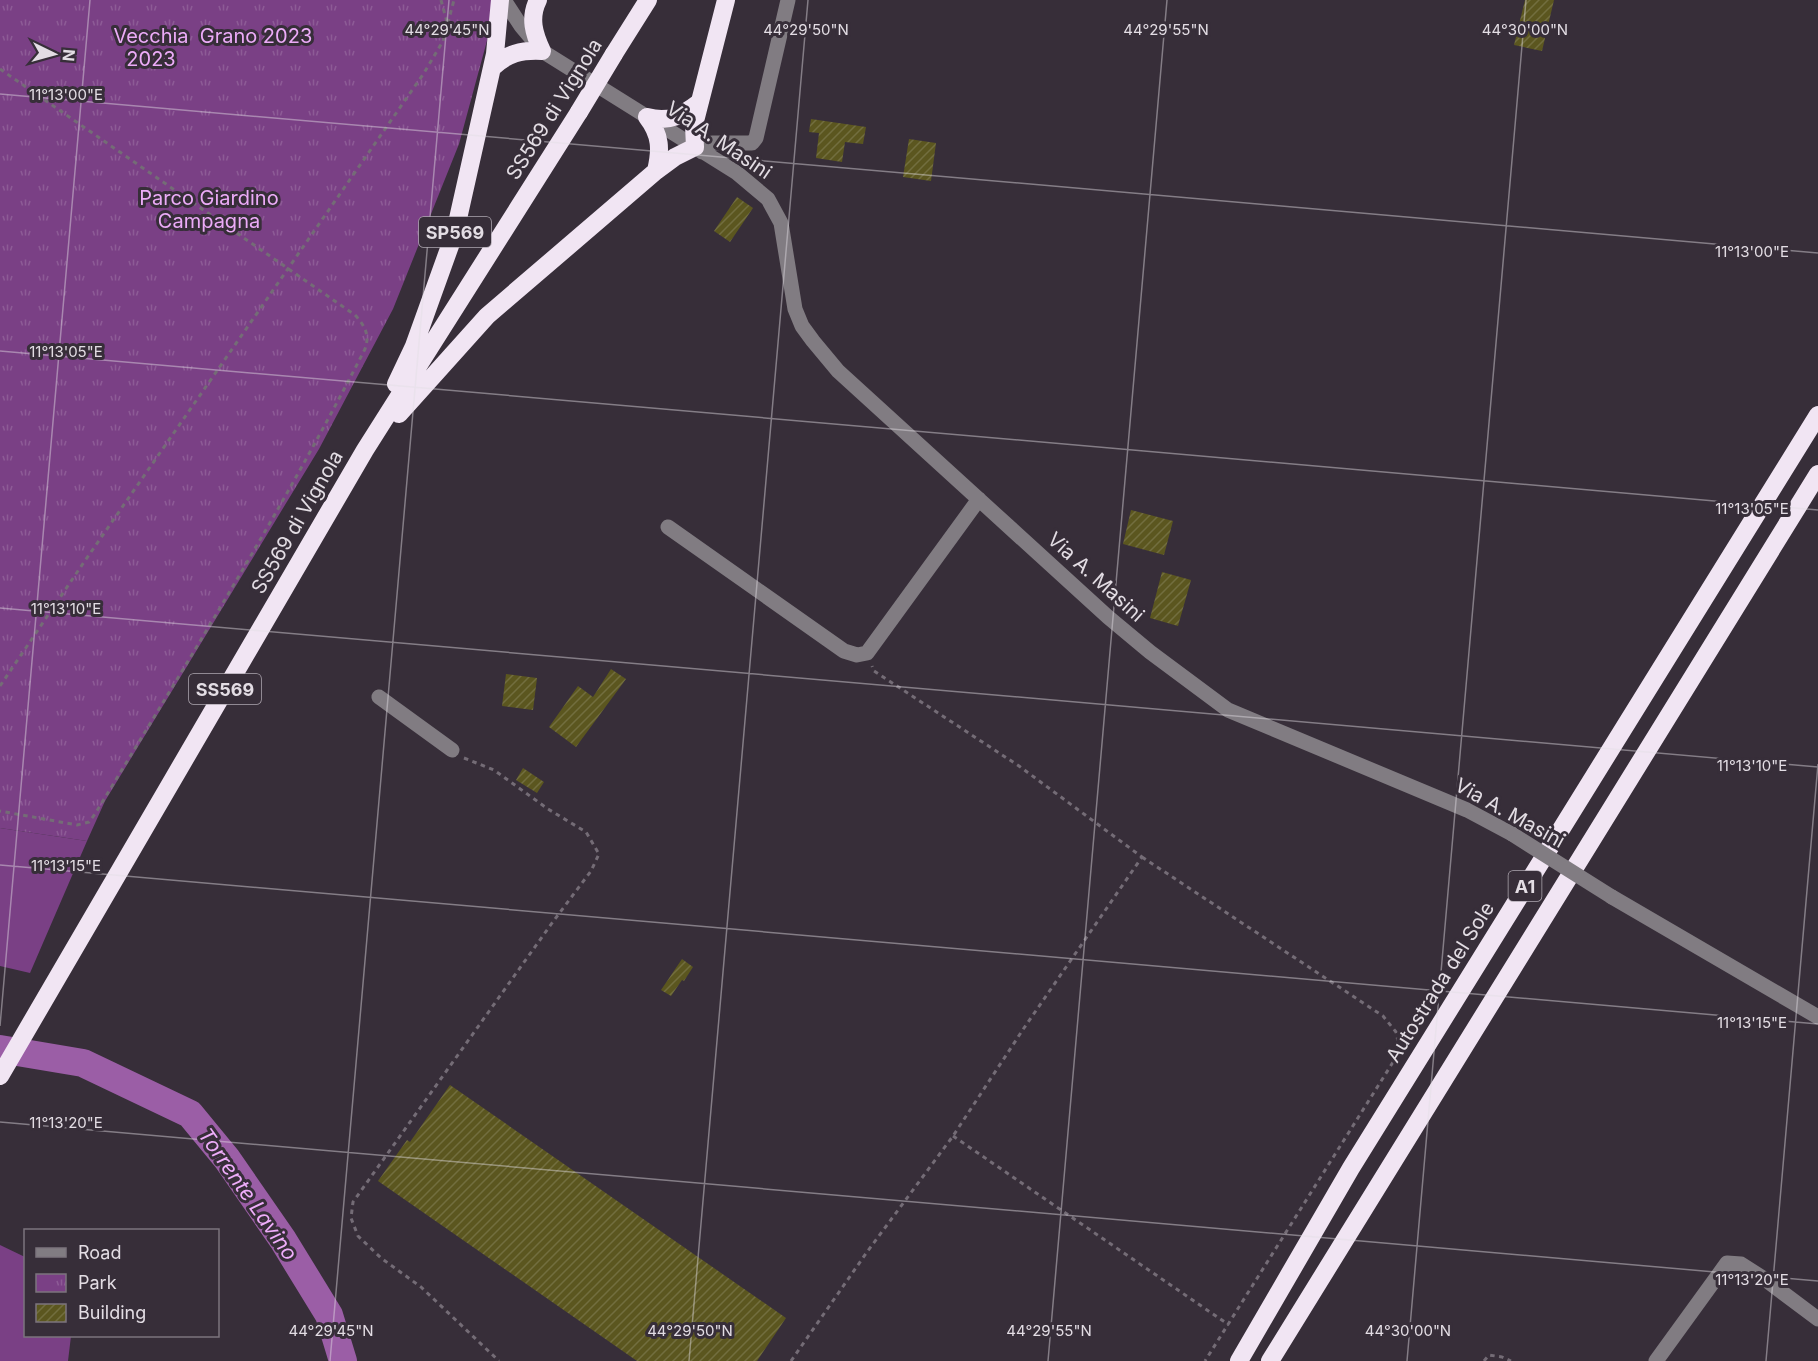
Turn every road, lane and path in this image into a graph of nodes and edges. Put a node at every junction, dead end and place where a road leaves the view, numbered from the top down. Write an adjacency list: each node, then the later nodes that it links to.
1 (441, 0): 9 (path)
2 (454, 0): 9 (path)
3 (500, 0): 11 (highway, SP569)
4 (504, 0): 10 (street, Via A. Masini)
5 (538, 0): 10 (highway)
6 (648, 0): 19 (highway, SS569 di Vignola / SS569, bridge)
7 (726, 0): 13 (highway)
8 (788, 0): 15 (street)
9 (448, 24): 17 (path)
10 (542, 51): 11 (highway); 14 (street, Via A. Masini)
11 (492, 68): 19 (highway, SP569)
12 (0, 69): 17 (path)
13 (700, 102): 14 (highway); 15 (highway)
14 (647, 117): 15 (street, Via A. Masini); 16 (highway)
15 (699, 149): 16 (highway); 21 (street, Via A. Masini)
16 (656, 171): 19 (highway)
17 (289, 268): 24 (path); 27 (path)
18 (1818, 416): 37 (highway, Autostrada del Sole / A1)
19 (365, 450): 30 (highway, SS569 di Vignola / SS569)
20 (1818, 474): 38 (highway, A1)
21 (979, 499): 23 (street); 29 (street, Via A. Masini, bridge)
22 (668, 527): 23 (street)
23 (867, 653): 28 (path)
24 (0, 686)
25 (379, 697): 26 (street)
26 (452, 750): 34 (path)
27 (0, 811)
28 (1143, 857): 31 (path); 33 (path)
29 (1818, 1017)
30 (0, 1076)
31 (953, 1136): 33 (path); 35 (path)
32 (1818, 1319): 41 (street)
33 (1229, 1324): 36 (path)
34 (499, 1361)
35 (791, 1361)
36 (1206, 1361)
37 (1239, 1361)
38 (1270, 1361)
39 (1484, 1361): 40 (path)
40 (1511, 1361)
41 (1656, 1361)

